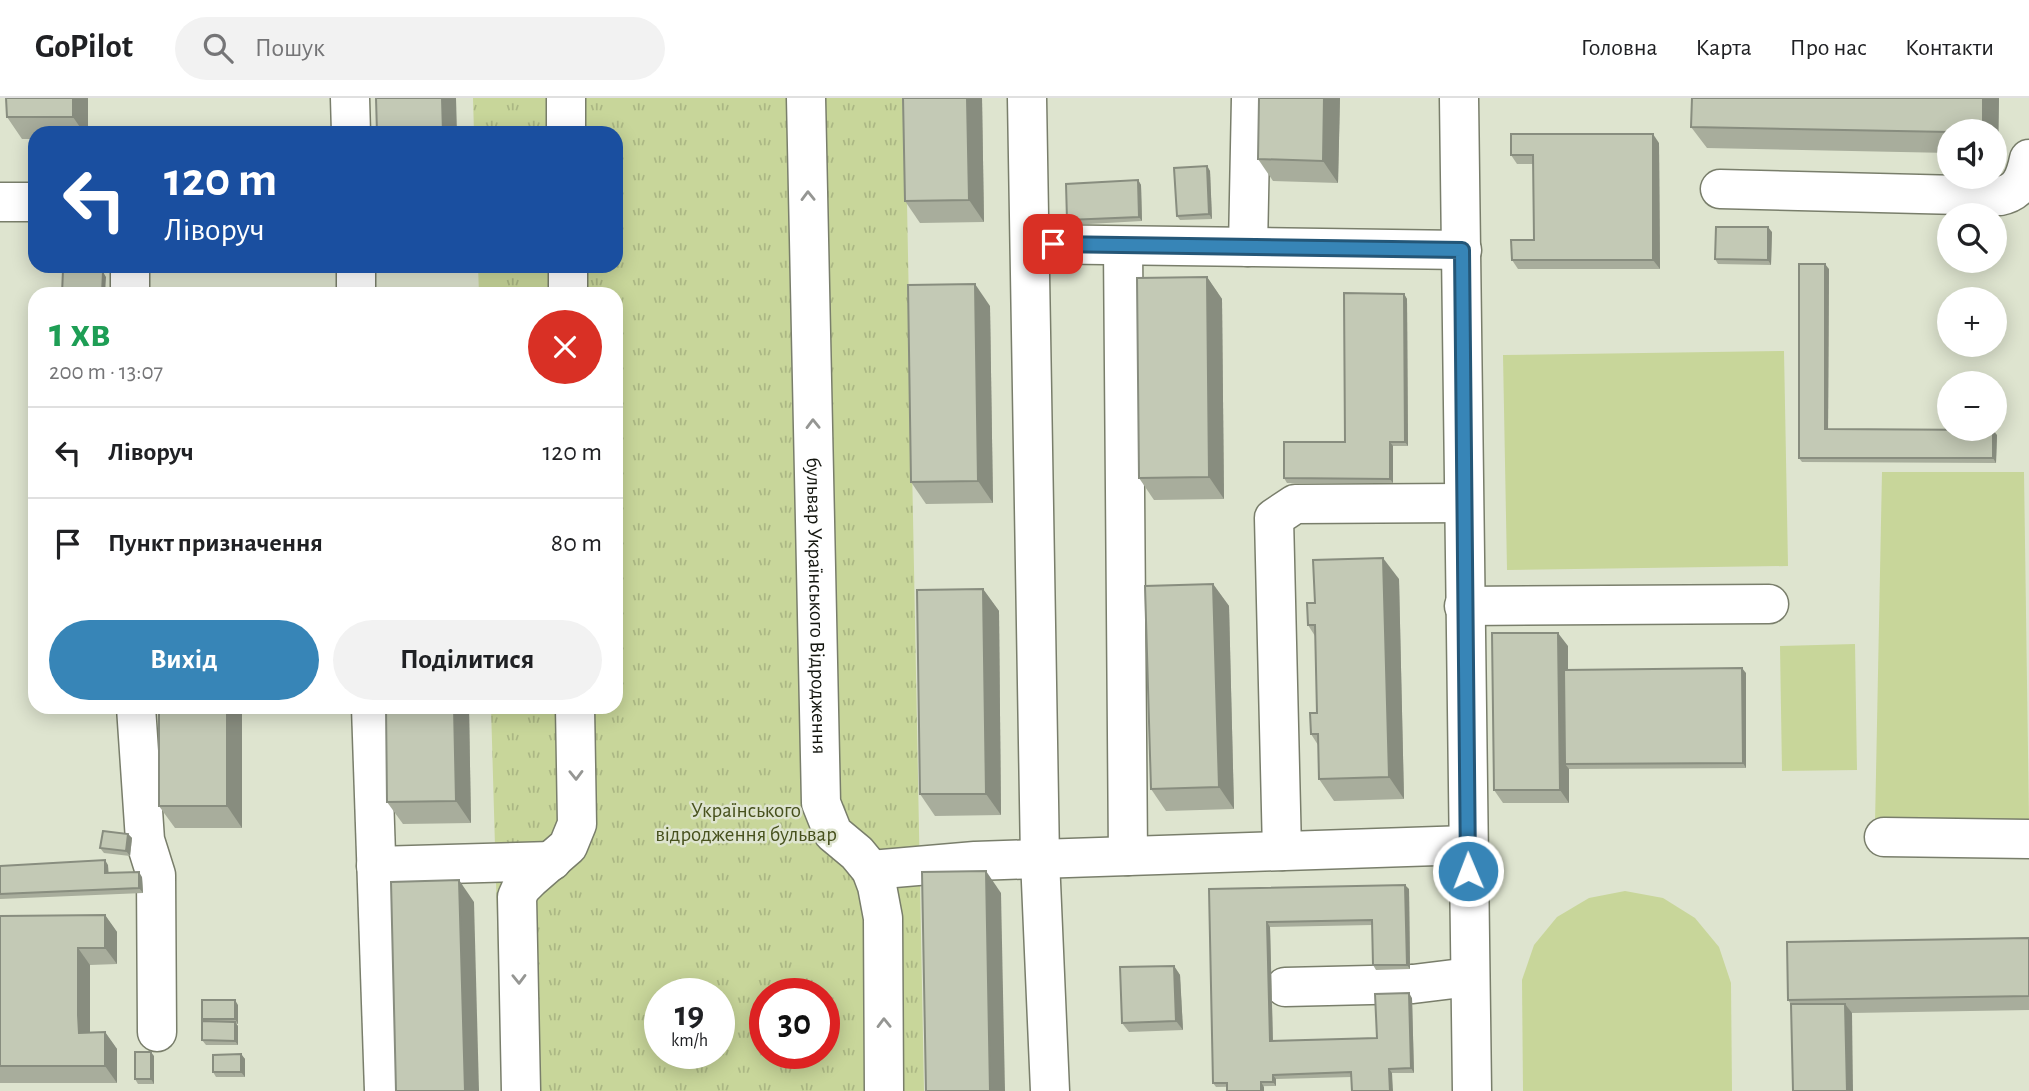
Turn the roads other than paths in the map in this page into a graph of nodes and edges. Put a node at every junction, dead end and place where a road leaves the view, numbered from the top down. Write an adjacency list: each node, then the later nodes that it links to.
1 (350, 98): 7 (street)
2 (566, 98): 8 (street)
3 (806, 98): 31 (street, бульвар Українського Відродження, one-way to 3)
4 (1027, 98): 13 (street)
5 (1251, 98): 15 (street)
6 (1459, 98): 16 (street)
7 (351, 126)
8 (566, 126)
9 (2029, 159): 10 (street)
10 (1720, 189)
11 (0, 202): 12 (street)
12 (28, 202)
13 (1030, 244): 14 (street); 28 (street)
14 (1123, 246): 15 (street); 27 (street)
15 (1248, 247): 16 (street)
16 (1462, 250): 17 (street)
17 (1463, 503): 19 (street); 26 (street)
18 (1769, 604): 19 (street)
19 (1464, 606): 25 (street)
20 (136, 714): 34 (street)
21 (371, 714): 30 (street)
22 (575, 714): 29 (street, one-way to 29)
23 (1884, 837): 24 (street)
24 (2029, 839)
25 (1468, 845): 26 (street); 32 (street)
26 (1282, 851): 27 (street)
27 (1128, 856): 28 (street)
28 (1040, 859): 31 (street); 38 (street)
29 (552, 861): 30 (street); 36 (street, one-way to 36)
30 (376, 866): 35 (street)
31 (871, 870): 37 (street, бульвар Українського Відродження, one-way to 31)
32 (1470, 977): 33 (street); 39 (street)
33 (1285, 987)
34 (157, 1032)
35 (384, 1091)
36 (521, 1091)
37 (884, 1091)
38 (1050, 1091)
39 (1472, 1091)

